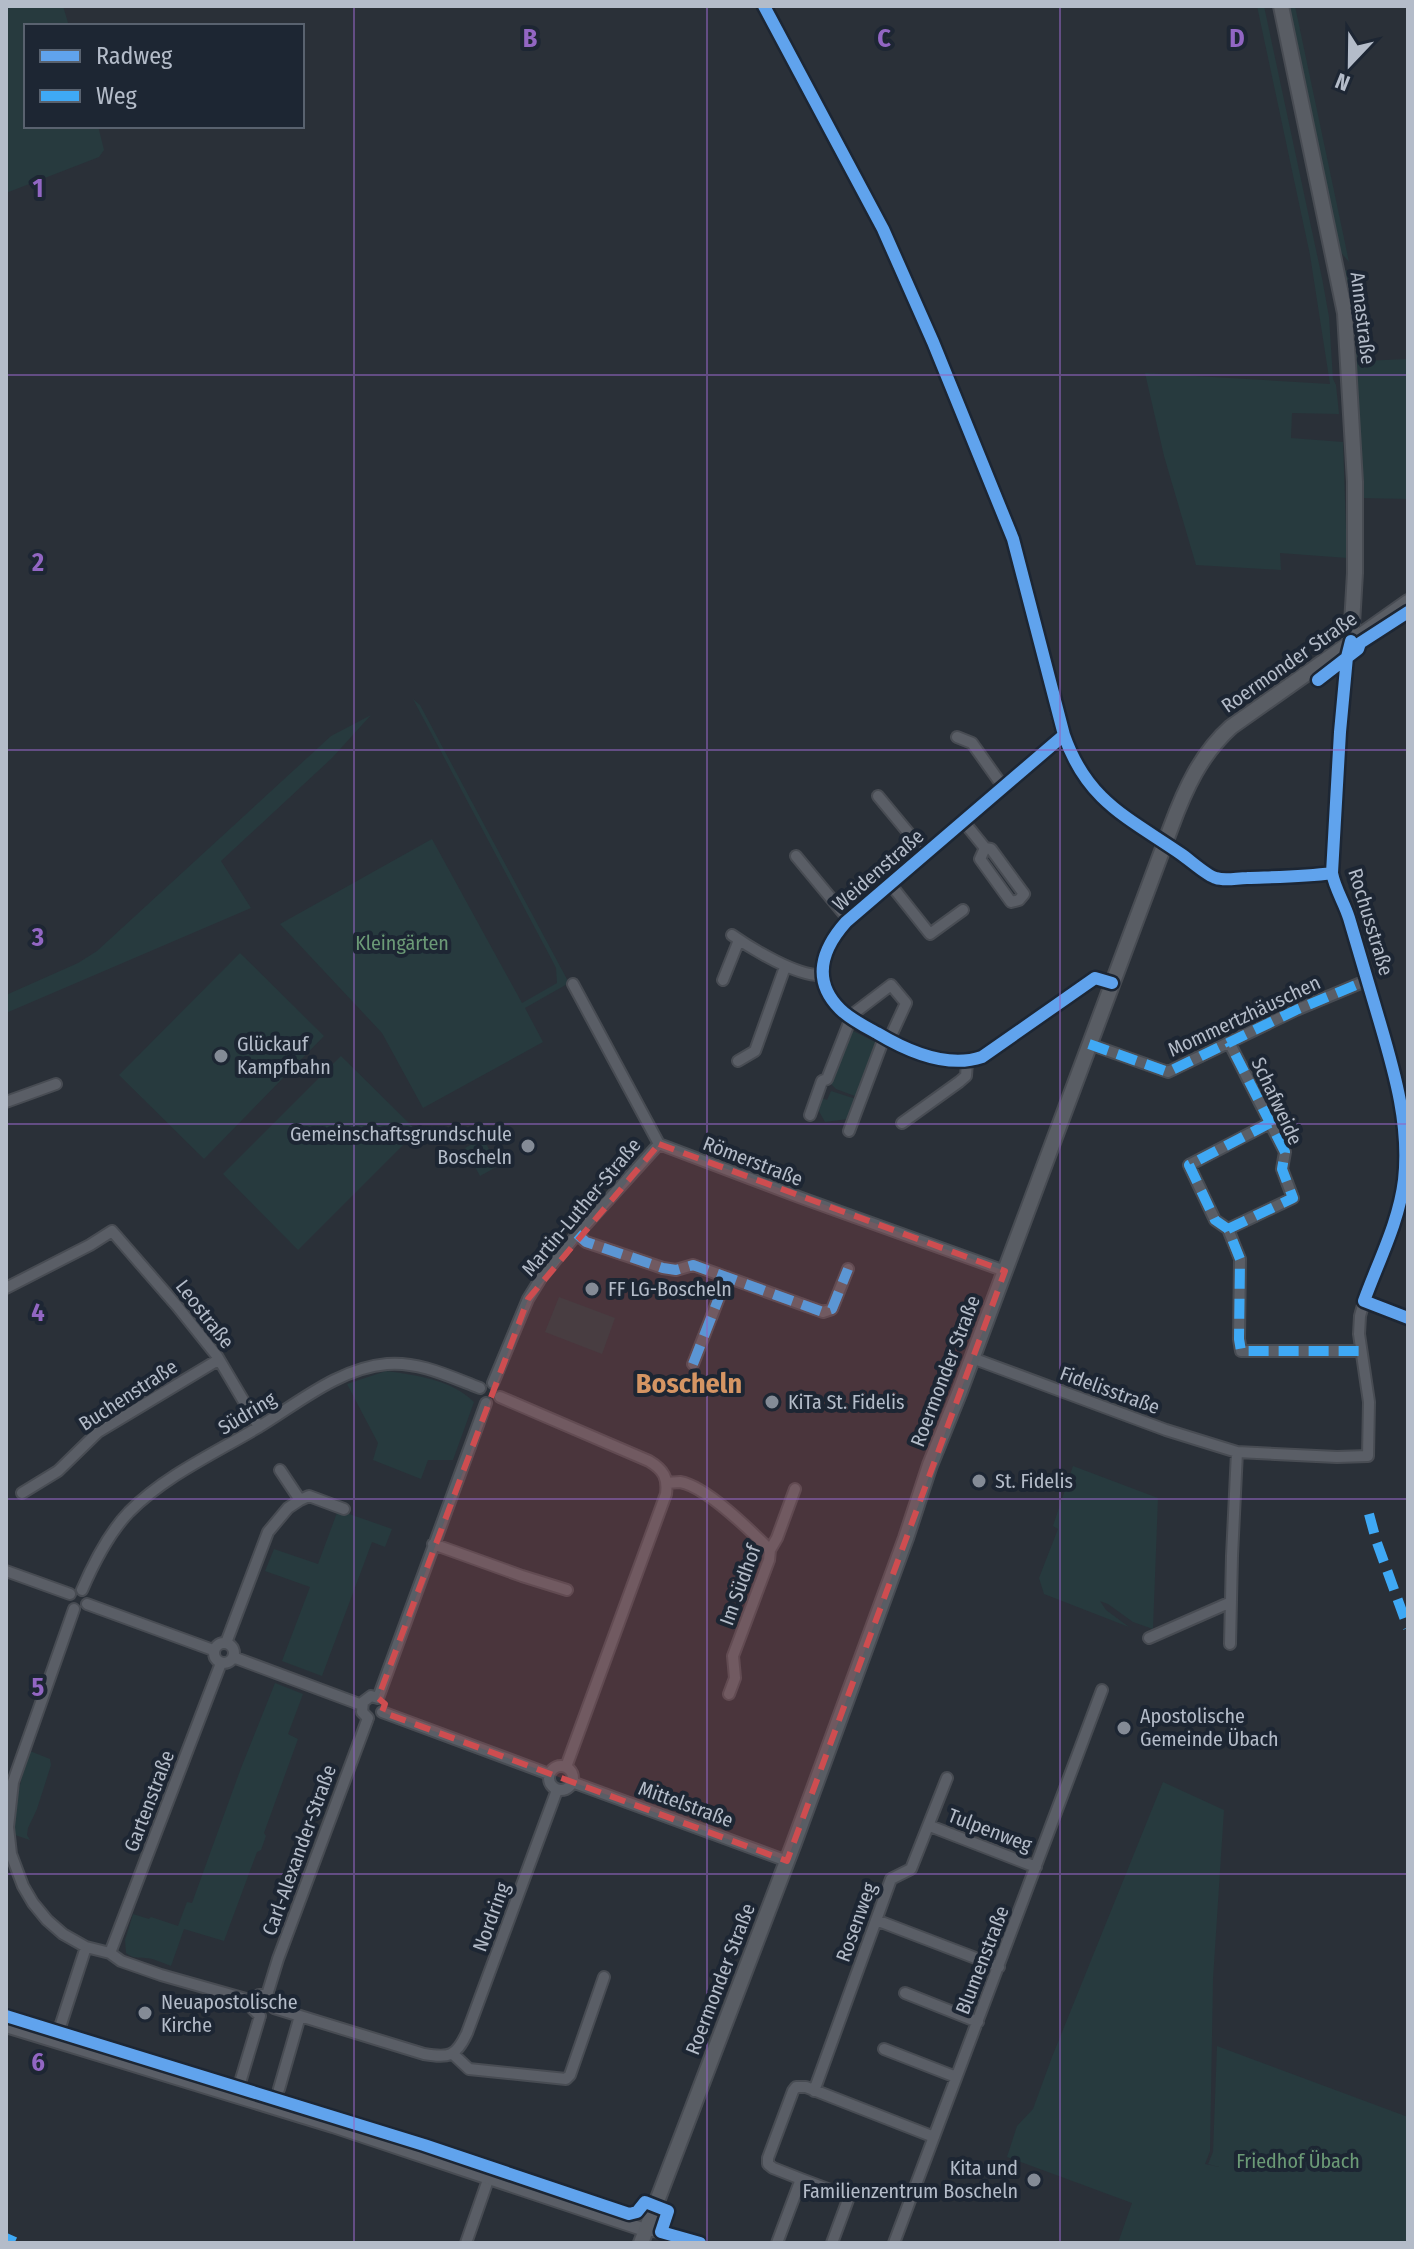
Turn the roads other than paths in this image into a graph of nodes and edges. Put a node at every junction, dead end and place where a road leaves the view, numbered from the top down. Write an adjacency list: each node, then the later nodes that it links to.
1 (1281, 6): 3 (main road, Annastraße)
2 (1408, 602): 3 (main road, Roermonder Straße)
3 (1351, 641): 10 (main road, Roermonder Straße); 20 (street, Rochusstraße)
4 (1045, 658): 5 (street)
5 (1064, 735): 7 (street, Weidenstraße); 10 (street)
6 (957, 737): 7 (street)
7 (1004, 788): 9 (street, Weidenstraße)
8 (878, 796): 12 (street)
9 (964, 822): 11 (street); 12 (street, Weidenstraße)
10 (1165, 843): 21 (main road, Roermonder Straße)
11 (985, 848): 11 (street)
12 (926, 854): 14 (street, Weidenstraße)
13 (796, 856): 16 (street)
14 (891, 885): 15 (street); 16 (street, Weidenstraße)
15 (963, 910)
16 (849, 920): 18 (street, Weidenstraße)
17 (785, 967): 18 (street); 19 (street); 27 (street)
18 (822, 975): 23 (street)
19 (723, 980)
20 (1368, 980): 25 (street, Mommertzhäuschen); 42 (street, Rochusstraße)
21 (1112, 983): 26 (main road, Roermonder Straße); 28 (street)
22 (573, 984): 35 (street)
23 (850, 1018): 24 (street); 24 (street); 31 (street)
24 (887, 1039): 28 (street); 34 (street)
25 (1229, 1042): 26 (street, Mommertzhäuschen); 33 (street, Schafweide)
26 (1089, 1044): 39 (main road, Roermonder Straße)
27 (738, 1061)
28 (967, 1062): 32 (street)
29 (56, 1084): 30 (street)
30 (6, 1102)
31 (810, 1115)
32 (902, 1123)
33 (1270, 1123): 36 (street, Schafweide); 36 (street)
34 (849, 1131)
35 (659, 1144): 37 (street, Martin-Luther-Straße); 39 (street, Römerstraße)
36 (1228, 1229): 42 (street)
37 (577, 1234): 40 (street); 46 (street, Martin-Luther-Straße)
38 (848, 1269): 40 (street)
39 (1005, 1271): 43 (main road, Roermonder Straße)
40 (727, 1277): 45 (street)
41 (6, 1288): 44 (street, Leostraße)
42 (1361, 1351): 52 (street, Rochusstraße)
43 (972, 1358): 51 (street, Fidelisstraße); 86 (main road, Roermonder Straße)
44 (218, 1360): 50 (street, Leostraße); 56 (street, Buchenstraße)
45 (693, 1364)
46 (493, 1383): 47 (street); 48 (street)
47 (480, 1388): 49 (street); 50 (street, Südring)
48 (500, 1397): 49 (street); 54 (street)
49 (486, 1403): 59 (street)
50 (259, 1427): 62 (street, Südring)
51 (1237, 1452): 52 (street, Fidelisstraße); 65 (street)
52 (1368, 1456)
53 (280, 1470): 57 (street)
54 (667, 1483): 60 (street); 80 (street)
55 (795, 1489): 60 (street, Im Südhof)
56 (22, 1493)
57 (300, 1500): 58 (street); 69 (street)
58 (344, 1509)
59 (433, 1544): 63 (street); 76 (street)
60 (770, 1550): 75 (street, Im Südhof)
61 (6, 1571): 64 (street)
62 (82, 1590): 64 (street); 66 (street)
63 (567, 1590)
64 (70, 1594): 67 (street)
65 (1231, 1602): 68 (street); 70 (street)
66 (87, 1604): 67 (street); 71 (street)
67 (74, 1609): 88 (street)
68 (1149, 1638)
69 (226, 1643): 71 (street); 72 (street)
70 (1230, 1644)
71 (213, 1650): 73 (street)
72 (233, 1657): 73 (street); 77 (street)
73 (221, 1663): 91 (street, Gartenstraße)
74 (1102, 1690): 87 (street, Blumenstraße)
75 (729, 1694)
76 (378, 1698): 77 (street); 78 (street)
77 (362, 1705): 79 (street)
78 (382, 1712): 79 (street); 81 (street)
79 (368, 1718): 95 (street, Carl-Alexander-Straße)
80 (566, 1767): 81 (street); 83 (street)
81 (549, 1774): 84 (street)
82 (947, 1778): 85 (street, Rosenweg)
83 (572, 1782): 84 (street); 86 (street, Mittelstraße)
84 (557, 1790): 104 (street, Nordring)
85 (930, 1826): 87 (street, Tulpenweg); 89 (street, Rosenweg)
86 (787, 1861): 112 (main road, Roermonder Straße)
87 (1036, 1867): 92 (street, Blumenstraße)
88 (11, 1872): 90 (street)
89 (876, 1920): 92 (street); 107 (street, Rosenweg)
90 (86, 1947): 91 (street); 101 (street)
91 (110, 1953): 96 (street)
92 (999, 1967): 100 (street, Blumenstraße)
93 (604, 1977): 104 (street)
94 (905, 1993): 100 (street)
95 (267, 1995): 96 (street); 97 (street)
96 (253, 2001): 98 (street)
97 (274, 2008): 98 (street); 99 (street)
98 (260, 2016): 108 (street)
99 (300, 2016): 104 (street); 106 (street)
100 (978, 2022): 105 (street, Blumenstraße)
101 (61, 2024)
102 (6, 2026): 108 (street)
103 (884, 2049): 105 (street)
104 (453, 2054)
105 (956, 2077): 109 (street, Blumenstraße)
106 (279, 2089)
107 (814, 2091): 109 (street); 111 (street)
108 (236, 2096): 110 (street)
109 (934, 2137): 117 (street, Blumenstraße)
110 (489, 2177): 112 (street); 113 (street)
111 (801, 2179): 115 (street); 116 (street)
112 (643, 2236): 114 (street)
113 (466, 2243)
114 (700, 2243)
115 (777, 2243)
116 (832, 2243)
117 (894, 2243)

